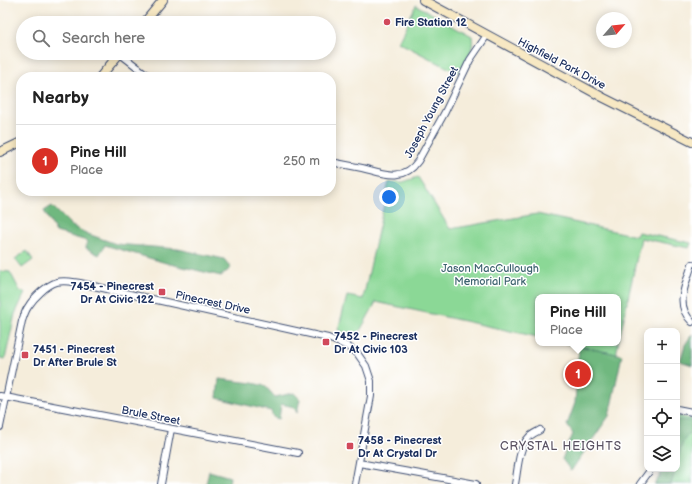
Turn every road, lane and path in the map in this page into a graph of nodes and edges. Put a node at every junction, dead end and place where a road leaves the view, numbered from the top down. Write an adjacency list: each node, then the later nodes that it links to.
1 (162, 0): 3 (street)
2 (423, 0): 4 (street, Highfield Park Drive)
3 (149, 16)
4 (487, 35): 9 (street, Highfield Park Drive); 12 (street, Joseph Young Street)
5 (114, 60): 7 (street)
6 (129, 60): 8 (street)
7 (104, 72)
8 (144, 72)
9 (692, 142)
10 (16, 144): 11 (street)
11 (0, 152)
12 (336, 163)
13 (692, 264): 14 (street)
14 (692, 322)
15 (3, 397): 18 (street, Pinecrest Drive); 19 (street, Brule Street); 22 (street, Pinecrest Drive)
16 (680, 410): 17 (street)
17 (692, 412)
18 (0, 427)
19 (171, 429): 21 (street, Brule Street); 24 (street)
20 (540, 430): 27 (street)
21 (298, 453)
22 (359, 463): 25 (street, Pinecrest Drive); 26 (street)
23 (649, 472): 28 (street)
24 (161, 484)
25 (355, 484)
26 (476, 484)
27 (515, 484)
28 (640, 484)

